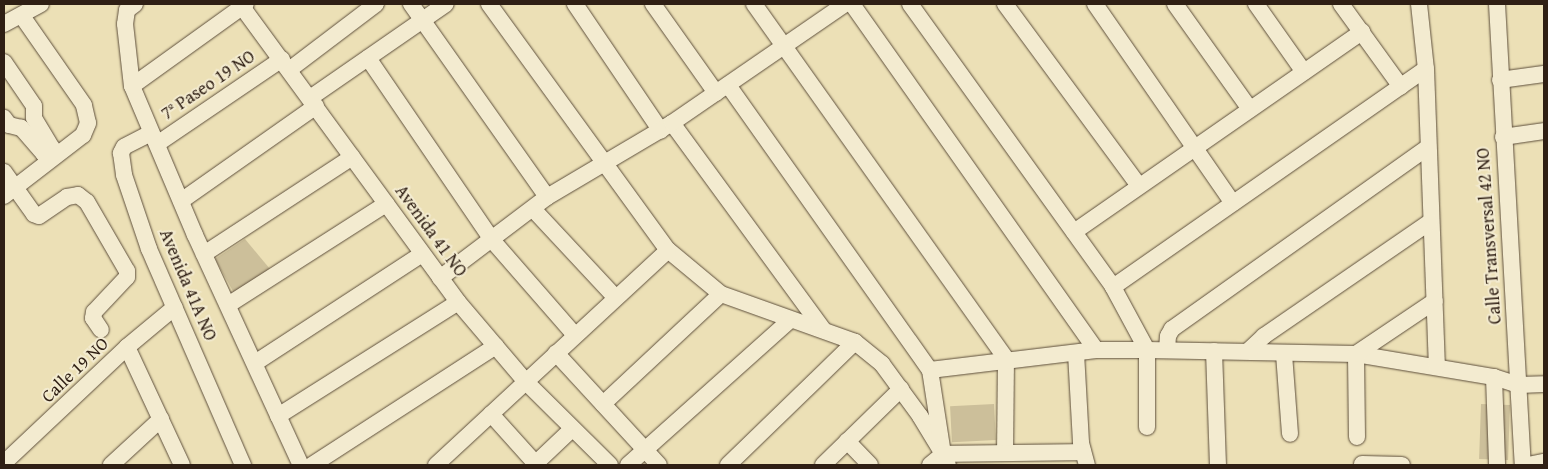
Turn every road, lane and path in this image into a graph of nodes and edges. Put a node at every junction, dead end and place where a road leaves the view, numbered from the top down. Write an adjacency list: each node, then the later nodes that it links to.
1 (41, 4): 20 (street)
2 (135, 4): 32 (street)
3 (376, 4): 27 (street, 7º Paseo 19 NO)
4 (411, 4): 21 (street)
5 (446, 4): 21 (street)
6 (489, 4): 46 (street)
7 (574, 4): 38 (street)
8 (653, 4): 34 (street)
9 (754, 4): 24 (street)
10 (910, 4): 56 (street)
11 (1005, 4): 48 (street)
12 (1095, 4): 42 (street)
13 (1175, 4): 36 (street)
14 (1256, 4): 29 (street)
15 (1420, 4): 28 (street)
16 (1497, 4): 31 (street, Calle Transversal 42 NO)
17 (242, 5): 27 (street, Avenida 41 NO); 32 (street)
18 (842, 5): 24 (street); 76 (street)
19 (1345, 5): 23 (street)
20 (22, 16): 22 (street); 45 (street)
21 (422, 20): 25 (street); 50 (street)
22 (4, 24)
23 (1362, 32): 29 (street); 33 (street)
24 (785, 45): 34 (street); 85 (street)
25 (368, 58): 35 (street); 57 (street)
26 (4, 62): 45 (street)
27 (286, 64): 35 (street, Avenida 41 NO); 41 (street, 7º Paseo 19 NO)
28 (1426, 69): 33 (street); 43 (street)
29 (1304, 72): 36 (street)
30 (1544, 74): 31 (street)
31 (1500, 80): 40 (street, Calle Transversal 42 NO)
32 (132, 86): 41 (street)
33 (1401, 87): 52 (street)
34 (722, 89): 38 (street); 88 (street)
35 (313, 102): 44 (street, Avenida 41 NO); 51 (street)
36 (1250, 109): 42 (street)
37 (4, 118): 45 (street)
38 (666, 127): 46 (street); 70 (street)
39 (1544, 131): 40 (street)
40 (1503, 137): 92 (street, Calle Transversal 42 NO)
41 (154, 138): 51 (street); 68 (street, Avenida 41A NO)
42 (1195, 147): 48 (street); 52 (street)
43 (1427, 148): 55 (street); 78 (street)
44 (352, 156): 53 (street, Avenida 41 NO); 59 (street)
45 (52, 157): 49 (street)
46 (604, 162): 50 (street); 58 (street)
47 (4, 172): 49 (street)
48 (1139, 186): 56 (street)
49 (9, 192): 71 (street)
50 (547, 197): 54 (street)
51 (181, 201): 59 (street)
52 (1233, 203): 62 (street)
53 (386, 204): 60 (street, Avenida 41 NO); 67 (street)
54 (533, 209): 57 (street); 64 (street)
55 (1430, 222): 65 (street); 80 (street)
56 (1074, 232): 62 (street)
57 (492, 240): 61 (street); 72 (street)
58 (668, 250): 63 (street); 64 (street)
59 (204, 254): 67 (street)
60 (422, 254): 61 (street, Avenida 41 NO); 86 (street)
61 (440, 278): 66 (street, Avenida 41 NO)
62 (1113, 286): 77 (street)
63 (721, 294): 69 (street); 94 (street)
64 (615, 297): 72 (street)
65 (1435, 301): 84 (street); 87 (street)
66 (458, 302): 74 (street, Avenida 41 NO); 96 (street)
67 (228, 305): 86 (street)
68 (175, 307): 75 (street, Calle 19 NO); 115 (street, Avenida 41A NO)
69 (790, 320): 70 (street); 103 (street)
70 (823, 329): 73 (street)
71 (101, 330)
72 (575, 335): 81 (street)
73 (855, 342): 93 (street); 121 (street)
74 (496, 346): 90 (street, Avenida 41 NO); 110 (street)
75 (127, 347): 97 (street); 109 (street, Calle 19 NO)
76 (1096, 350): 77 (street); 82 (street)
77 (1147, 350): 78 (street); 98 (street)
78 (1167, 350): 79 (street)
79 (1214, 351): 80 (street); 125 (street)
80 (1248, 351): 83 (street)
81 (556, 353): 90 (street); 94 (street)
82 (1076, 353): 85 (street); 106 (street)
83 (1284, 354): 84 (street); 100 (street)
84 (1356, 354): 87 (street); 101 (street)
85 (1006, 359): 88 (street); 104 (street)
86 (254, 363): 96 (street)
87 (1437, 366): 89 (street)
88 (930, 370): 107 (street)
89 (1494, 376): 92 (street); 127 (street)
90 (526, 382): 95 (street); 99 (street, Avenida 41 NO)
91 (1544, 384): 92 (street)
92 (1519, 386): 128 (street, Calle Transversal 42 NO)
93 (901, 390): 102 (street); 107 (street)
94 (603, 404): 103 (street)
95 (491, 414): 111 (street); 117 (street)
96 (278, 416): 116 (street)
97 (161, 419): 113 (street); 114 (street)
98 (1147, 427)
99 (572, 429): 111 (street); 118 (street, Avenida 41 NO)
100 (1290, 434)
101 (1358, 437)
102 (847, 441): 122 (street); 123 (street)
103 (645, 450): 119 (street); 120 (street)
104 (1005, 452): 105 (street); 107 (street)
105 (1039, 459): 106 (street)
106 (1085, 459)
107 (945, 460): 124 (street)
108 (1544, 462): 129 (street)
109 (4, 463)
110 (322, 463)
111 (535, 464)
112 (1362, 464): 126 (street)
113 (111, 465)
114 (182, 465)
115 (243, 465)
116 (301, 465)
117 (436, 465)
118 (610, 465)
119 (628, 465)
120 (659, 465)
121 (728, 465)
122 (823, 465)
123 (870, 465)
124 (930, 465)
125 (1218, 465)
126 (1402, 465)
127 (1497, 465)
128 (1523, 465)
129 (1528, 465)

